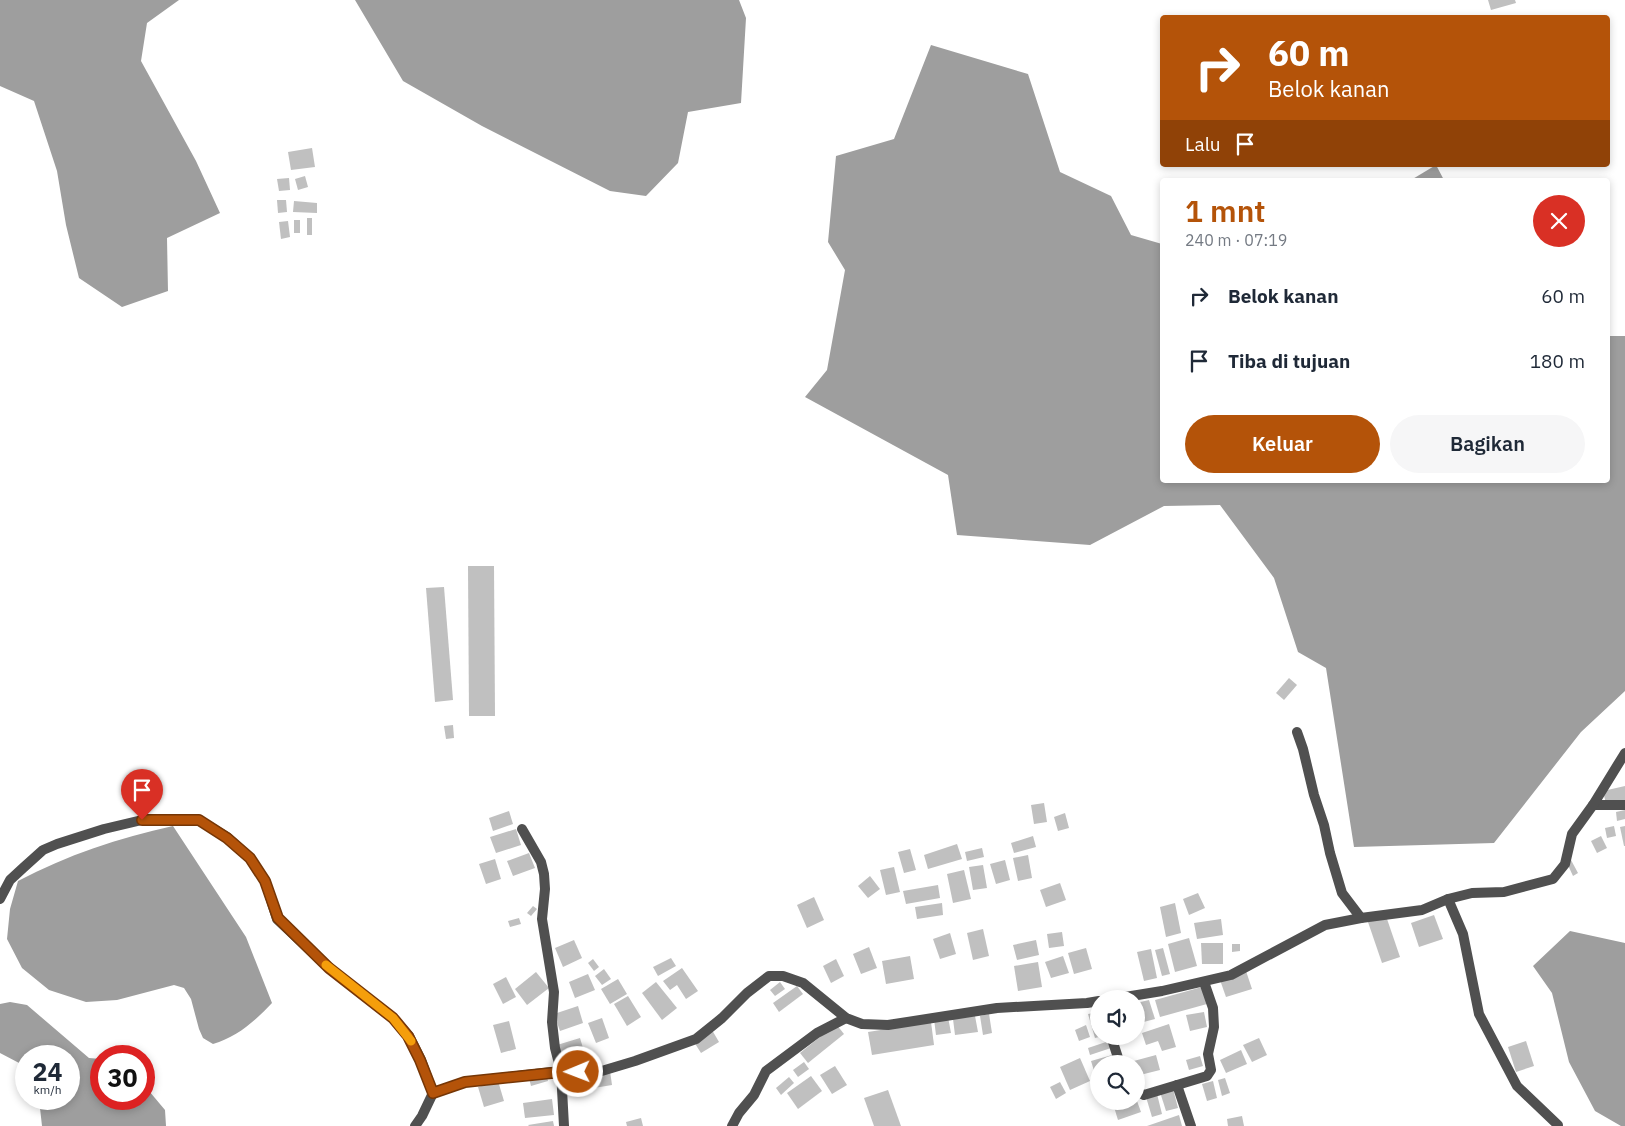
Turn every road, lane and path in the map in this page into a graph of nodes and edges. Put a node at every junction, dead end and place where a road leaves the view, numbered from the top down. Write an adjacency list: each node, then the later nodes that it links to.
1 (1297, 732): 8 (street)
2 (1625, 753): 3 (street)
3 (1593, 805): 4 (street); 7 (street)
4 (1625, 805)
5 (522, 829): 13 (street)
6 (0, 899): 15 (street)
7 (1448, 899): 8 (street); 17 (street)
8 (1361, 918): 9 (street)
9 (1204, 982): 10 (street); 14 (street)
10 (1145, 993)
11 (1090, 1002): 12 (street)
12 (846, 1018): 13 (street); 20 (street)
13 (561, 1072): 15 (street); 19 (street)
14 (1177, 1085): 16 (street); 21 (street)
15 (433, 1093): 18 (street)
16 (1145, 1095)
17 (1558, 1125)
18 (415, 1126)
19 (564, 1126)
20 (732, 1126)
21 (1191, 1126)

